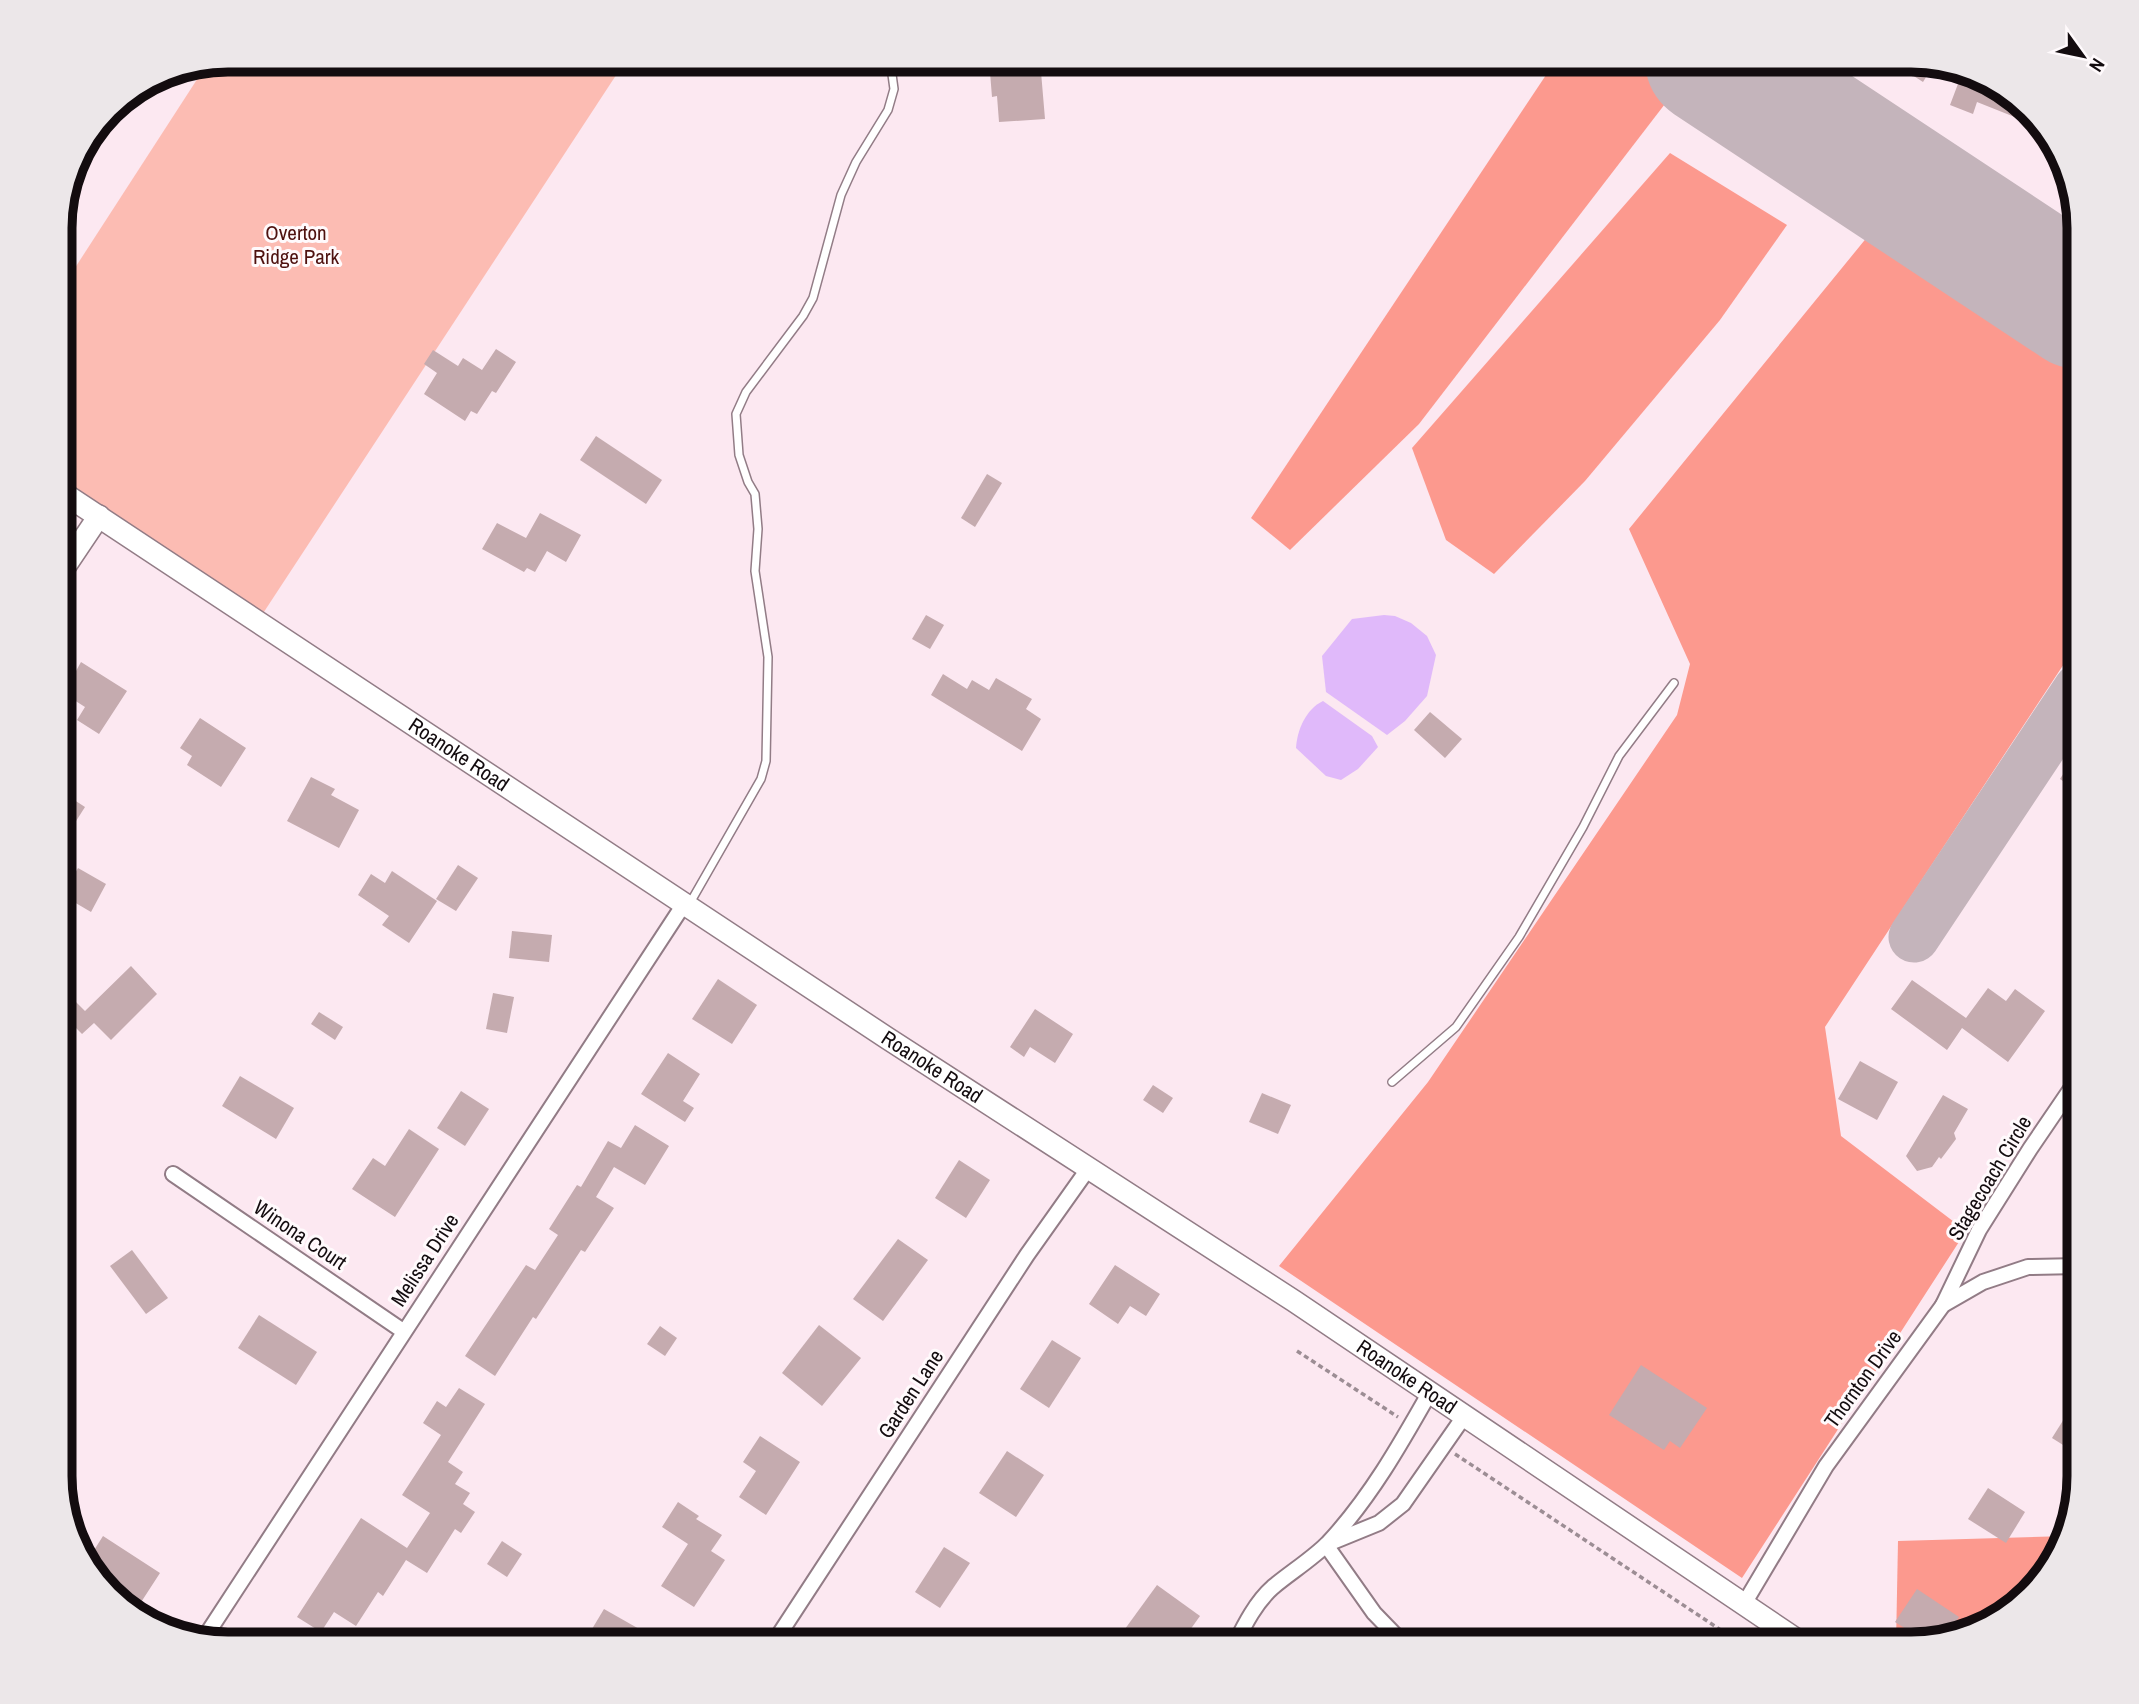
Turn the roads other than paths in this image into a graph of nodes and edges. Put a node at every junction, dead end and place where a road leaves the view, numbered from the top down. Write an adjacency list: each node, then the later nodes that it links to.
1 (892, 72): 6 (lane)
2 (72, 499): 3 (street, Roanoke Road)
3 (99, 516): 4 (street); 6 (street, Roanoke Road)
4 (72, 555)
5 (1674, 683): 7 (lane)
6 (686, 905): 9 (street, Roanoke Road); 13 (street, Melissa Drive)
7 (1392, 1082)
8 (2067, 1096): 12 (street, Stagecoach Circle)
9 (1088, 1169): 14 (street, Roanoke Road); 19 (street, Garden Lane)
10 (173, 1174): 13 (street, Winona Court)
11 (2067, 1266): 12 (street, Thornton Drive)
12 (1943, 1305): 17 (street, Thornton Drive)
13 (403, 1331): 18 (street, Melissa Drive)
14 (1430, 1392): 15 (street, Roanoke Road); 16 (street)
15 (1465, 1415): 16 (street); 17 (street, Roanoke Road)
16 (1326, 1545): 20 (street); 21 (street)
17 (1744, 1604): 22 (street, Roanoke Road)
18 (209, 1631)
19 (781, 1632)
20 (1241, 1632)
21 (1392, 1632)
22 (1785, 1632)

